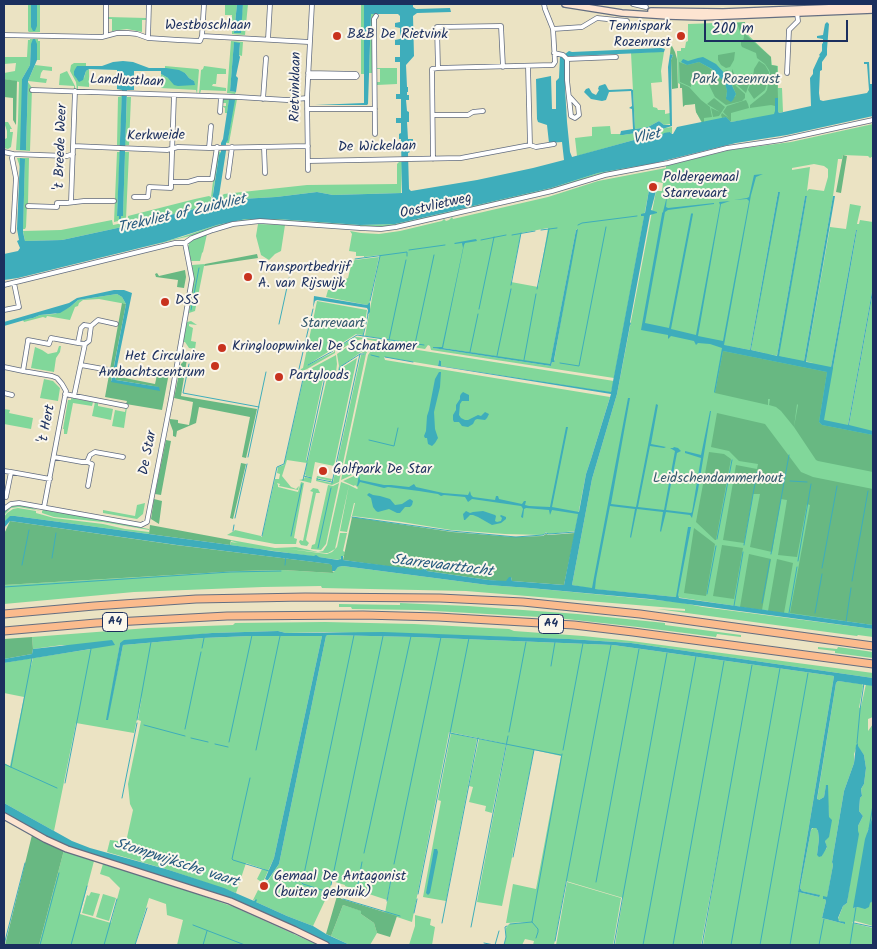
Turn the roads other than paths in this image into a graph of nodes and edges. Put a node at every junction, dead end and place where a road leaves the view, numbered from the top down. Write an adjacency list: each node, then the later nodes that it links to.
1 (106, 4): 20 (street)
2 (150, 4): 22 (street, Westboschlaan)
3 (204, 4): 21 (street)
4 (270, 4): 23 (street, Westboschlaan)
5 (312, 4): 24 (street, Rietvinklaan)
6 (544, 4): 18 (street)
7 (565, 4): 15 (street)
8 (584, 4): 15 (street)
9 (633, 4): 11 (street)
10 (873, 6): 12 (street)
11 (646, 7)
12 (815, 8): 13 (street); 14 (street)
13 (873, 10)
14 (797, 11): 15 (street); 32 (street)
15 (668, 14)
16 (376, 16): 42 (street)
17 (627, 21): 18 (street)
18 (554, 29): 25 (street)
19 (4, 35): 20 (street, Westboschlaan)
20 (106, 36): 22 (street, Westboschlaan)
21 (202, 36): 22 (street, Westboschlaan); 23 (street, Westboschlaan)
22 (148, 38)
23 (268, 39): 24 (street, Westboschlaan)
24 (309, 42): 33 (street, Rietvinklaan)
25 (554, 53): 28 (street); 29 (street)
26 (616, 57): 28 (street)
27 (266, 58): 39 (street)
28 (565, 58): 37 (street)
29 (528, 66): 30 (street); 50 (street)
30 (503, 67): 31 (street); 31 (street)
31 (438, 68): 45 (street, De Wickelaan)
32 (787, 73)
33 (308, 75): 33 (street); 40 (street, Rietvinklaan)
34 (32, 90): 35 (street, Landlustlaan)
35 (75, 92): 36 (street, Landlustlaan); 51 (street, 't Breede Weer)
36 (174, 95): 38 (street, Landlustlaan); 56 (street)
37 (569, 96): 37 (street)
38 (221, 97): 39 (street, Landlustlaan); 44 (street)
39 (263, 98): 40 (street, Landlustlaan)
40 (307, 98): 41 (street, Rietvinklaan)
41 (307, 109): 42 (street); 52 (street, Rietvinklaan)
42 (374, 109): 48 (street)
43 (483, 111): 45 (street)
44 (220, 112)
45 (433, 115): 61 (street, De Wickelaan)
46 (873, 120): 72 (street, Oostvlietweg)
47 (211, 126): 57 (street)
48 (375, 134)
49 (554, 144): 50 (street)
50 (530, 145): 61 (street)
51 (73, 146): 56 (street, Kerkweide); 60 (street, 't Breede Weer)
52 (308, 146): 55 (street, Kerkweide); 62 (street, Rietvinklaan)
53 (218, 147): 54 (street, Kerkweide); 57 (street, Kerkweide); 66 (street)
54 (229, 147): 55 (street, Kerkweide); 65 (street)
55 (264, 147): 64 (street)
56 (172, 148): 57 (street, Kerkweide); 66 (street)
57 (209, 148)
58 (4, 152): 59 (street)
59 (13, 154): 60 (street); 71 (street)
60 (73, 154): 69 (street, 't Breede Weer)
61 (433, 159): 62 (street, De Wickelaan)
62 (308, 161): 63 (street, Rietvinklaan)
63 (308, 170)
64 (265, 173)
65 (228, 177)
66 (171, 182): 67 (street)
67 (134, 197)
68 (114, 201): 69 (street)
69 (71, 202): 70 (street)
70 (28, 206)
71 (13, 231)
72 (185, 244): 73 (street, Oostvlietweg); 100 (street, De Star)
73 (14, 282): 74 (street, Oostvlietweg); 75 (street)
74 (4, 285)
75 (4, 310)
76 (116, 324): 77 (street)
77 (91, 326): 79 (street); 81 (street)
78 (56, 339): 79 (street); 80 (street); 80 (street)
79 (78, 343): 81 (street)
80 (49, 344): 85 (street)
81 (84, 344): 82 (street)
82 (80, 365): 84 (street); 89 (street)
83 (4, 367): 85 (street, 't Hert)
84 (109, 370)
85 (23, 371): 88 (street, 't Hert)
86 (4, 393): 87 (street)
87 (12, 394)
88 (65, 394): 89 (street, 't Hert); 91 (street, 't Hert)
89 (74, 396): 90 (street, 't Hert)
90 (126, 406)
91 (54, 457): 93 (street, 't Hert); 96 (street, 't Hert)
92 (123, 457): 93 (street, 't Hert)
93 (87, 462): 98 (street)
94 (4, 471): 95 (street)
95 (11, 472): 96 (street); 97 (street)
96 (50, 479): 100 (street, 't Hert)
97 (6, 485): 99 (street)
98 (88, 486)
99 (6, 497)
100 (44, 507): 101 (street, De Star)
101 (4, 509)
102 (4, 614): 104 (highway, A4)
103 (4, 631): 105 (highway, A4)
104 (873, 646)
105 (873, 664)
106 (4, 816): 107 (street)
107 (326, 945)

